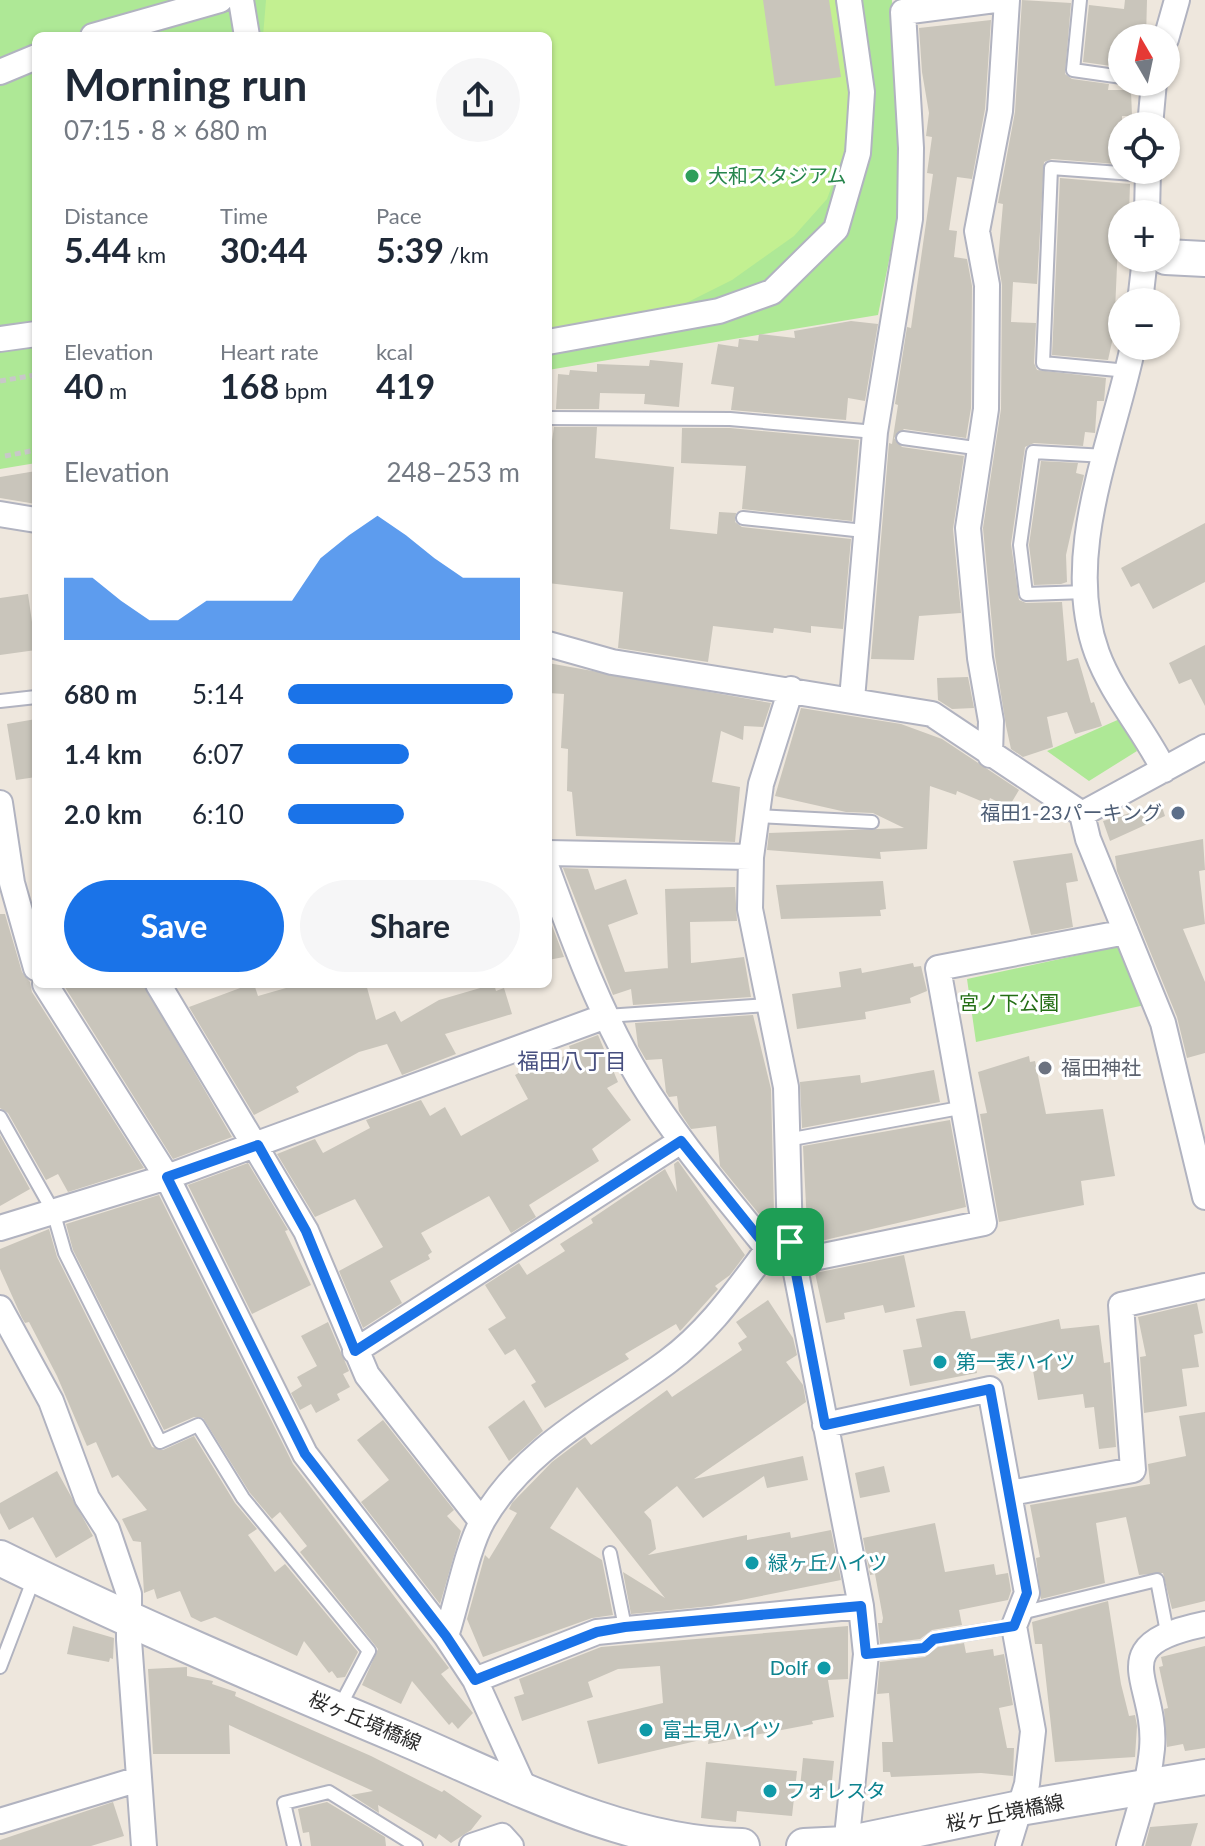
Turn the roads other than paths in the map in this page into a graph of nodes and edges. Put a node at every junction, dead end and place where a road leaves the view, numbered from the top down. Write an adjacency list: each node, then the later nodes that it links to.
1 (220, 0): 9 (street)
2 (241, 0): 10 (street)
3 (849, 0): 19 (street)
4 (995, 0): 23 (street)
5 (1007, 0): 25 (street)
6 (1080, 0): 13 (lane)
7 (1177, 0): 8 (street)
8 (1170, 24)
9 (107, 32)
10 (246, 32)
11 (32, 59): 12 (street)
12 (0, 72)
13 (1108, 75)
14 (1108, 171): 21 (lane)
15 (1180, 258): 16 (street)
16 (1205, 259)
17 (32, 335): 18 (street)
18 (0, 339)
19 (552, 341)
20 (1130, 360): 21 (street)
21 (1128, 371): 26 (street)
22 (552, 418): 23 (lane)
23 (875, 432): 30 (street)
24 (903, 438): 25 (lane)
25 (982, 449): 38 (street)
26 (1106, 456): 31 (street); 31 (lane)
27 (0, 514): 29 (street)
28 (743, 518): 30 (lane)
29 (32, 519)
30 (864, 531): 35 (street)
31 (1086, 592): 39 (street)
32 (552, 645): 33 (street)
33 (791, 689): 35 (street); 42 (street)
34 (32, 697): 36 (lane)
35 (852, 699): 38 (street)
36 (0, 701)
37 (1205, 747): 39 (street)
38 (990, 755): 41 (street)
39 (1164, 770): 41 (street)
40 (0, 803): 48 (street)
41 (1082, 814): 47 (street)
42 (755, 816): 43 (lane); 45 (street)
43 (872, 822)
44 (552, 853): 45 (street)
45 (751, 857): 51 (street)
46 (552, 881): 52 (street)
47 (1126, 932): 53 (street); 55 (street)
48 (32, 954)
49 (48, 988): 59 (street)
50 (160, 988): 58 (street)
51 (768, 1005): 52 (lane); 56 (street)
52 (606, 1016): 57 (street); 58 (street)
53 (965, 1107): 56 (lane); 63 (street)
54 (0, 1117): 61 (lane)
55 (1196, 1117): 60 (street)
56 (787, 1140): 63 (street)
57 (681, 1141): 63 (street); 66 (street)
58 (258, 1145): 59 (street); 66 (street)
59 (167, 1177): 61 (street); 79 (street)
60 (1205, 1197)
61 (53, 1211): 62 (street); 83 (lane)
62 (0, 1228)
63 (784, 1251): 67 (street); 69 (street)
64 (1205, 1286): 68 (street)
65 (0, 1308): 74 (street)
66 (355, 1351): 69 (street)
67 (825, 1425): 68 (street); 73 (street)
68 (1011, 1493): 75 (street)
69 (482, 1522): 79 (street)
70 (610, 1553): 77 (lane)
71 (0, 1558): 72 (street, 桜ヶ丘境橋線)
72 (35, 1575): 74 (street, 桜ヶ丘境橋線); 81 (lane)
73 (861, 1606): 77 (street); 80 (street)
74 (130, 1618): 83 (street, 桜ヶ丘境橋線); 85 (street)
75 (1018, 1620): 78 (lane); 80 (lane); 88 (street)
76 (1205, 1624): 78 (street)
77 (625, 1627): 82 (street)
78 (1167, 1632): 86 (street)
79 (446, 1636): 82 (street)
80 (866, 1654): 90 (street)
81 (0, 1667)
82 (475, 1680): 87 (street)
83 (337, 1710): 87 (street, 桜ヶ丘境橋線)
84 (1205, 1777): 86 (street, 桜ヶ丘境橋線)
85 (139, 1779): 89 (street); 91 (street)
86 (1144, 1786): 88 (street, 桜ヶ丘境橋線); 99 (street)
87 (525, 1790): 96 (street, 桜ヶ丘境橋線)
88 (1020, 1808): 90 (street, 桜ヶ丘境橋線); 98 (street)
89 (0, 1821)
90 (846, 1845): 97 (street, 桜ヶ丘境橋線)
91 (144, 1846)
92 (294, 1846): 93 (lane)
93 (416, 1846)
94 (472, 1846): 95 (street)
95 (511, 1846)
96 (742, 1846)
97 (804, 1846)
98 (1008, 1846)
99 (1129, 1846)

